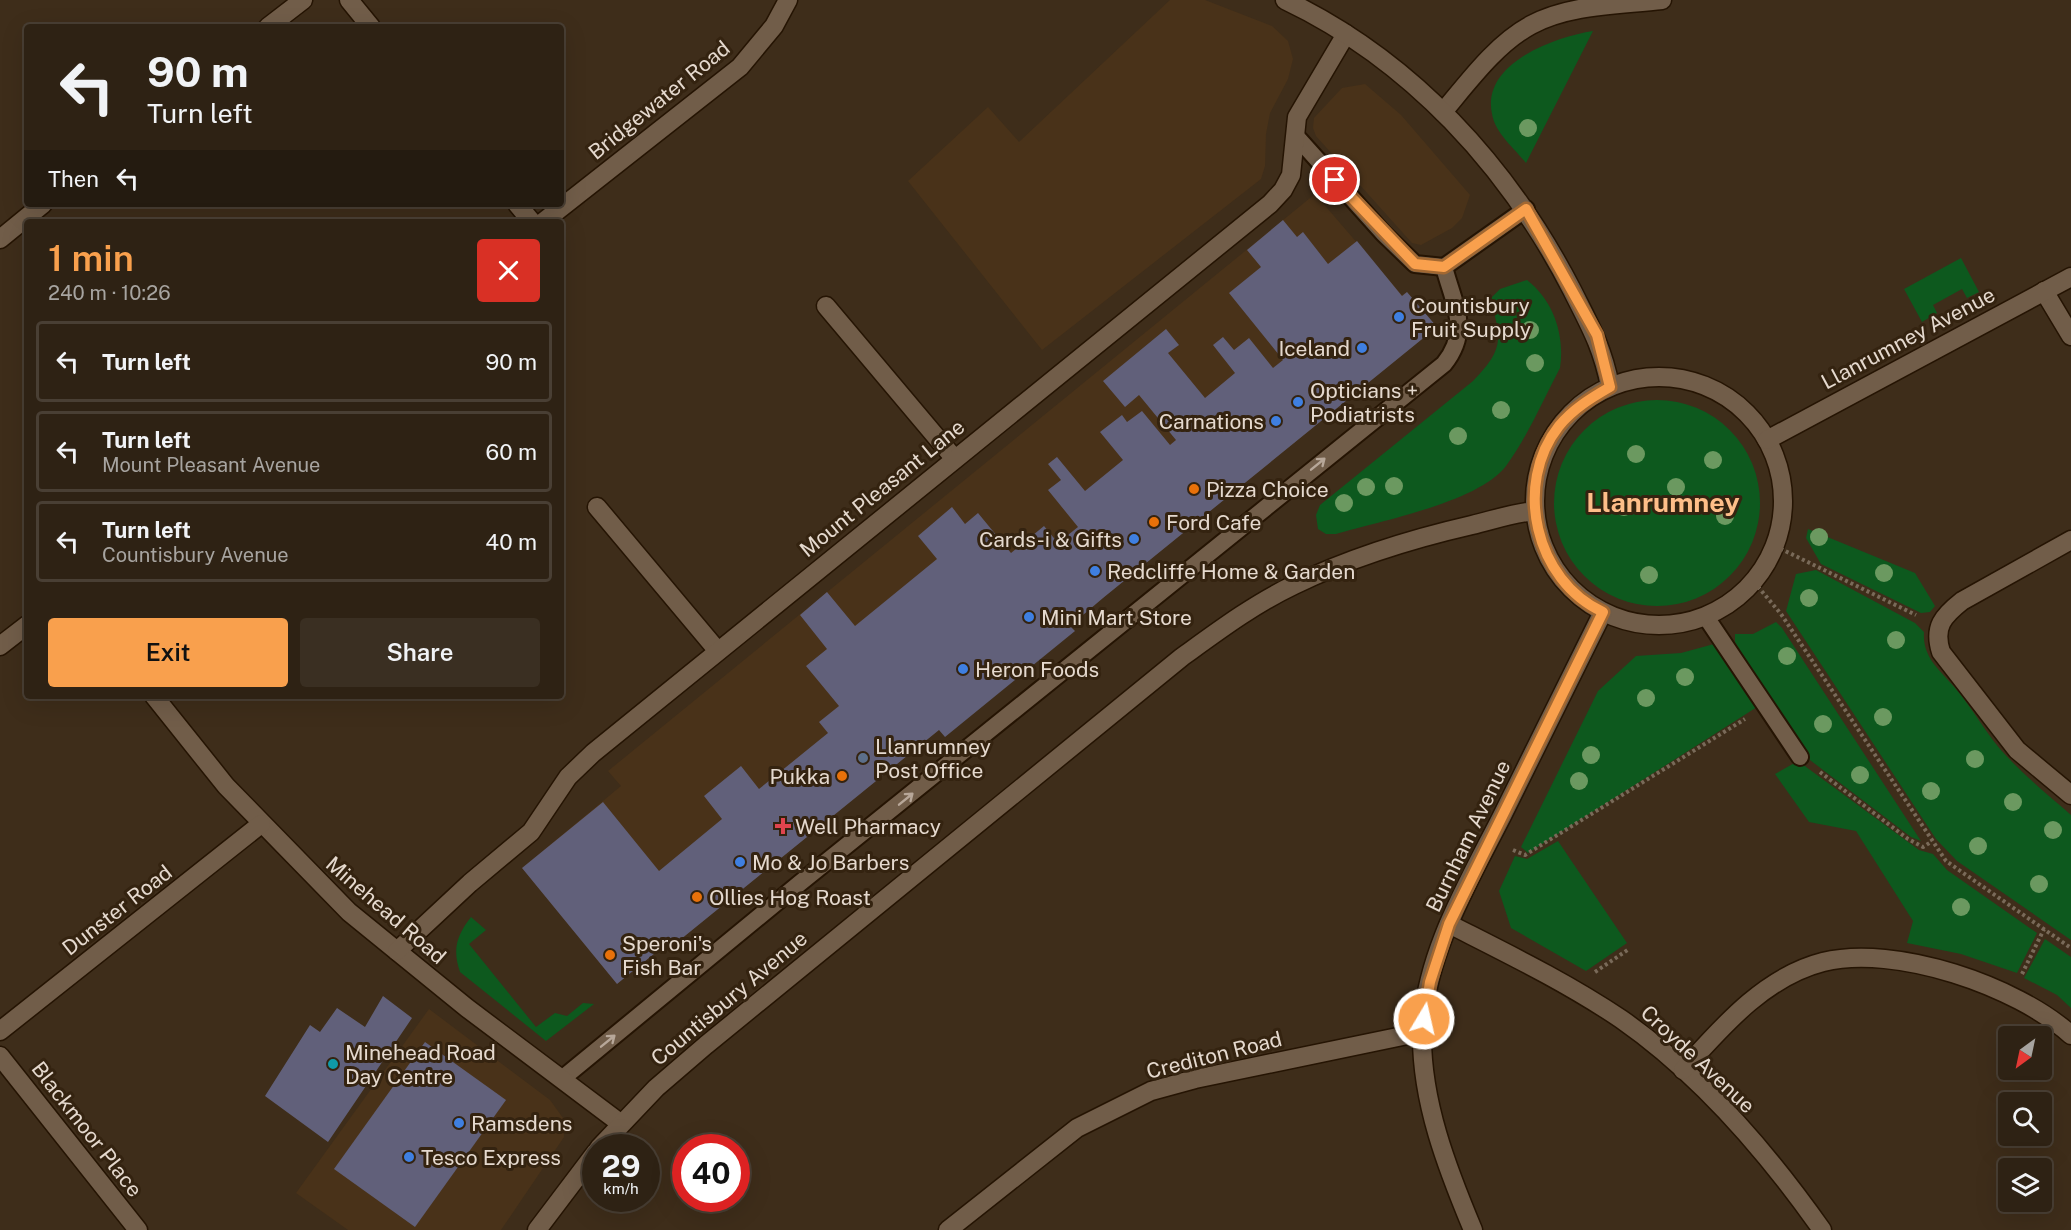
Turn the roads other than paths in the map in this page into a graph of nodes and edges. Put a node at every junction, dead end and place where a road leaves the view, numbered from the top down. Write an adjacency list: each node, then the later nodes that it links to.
1 (303, 0): 6 (street)
2 (349, 0): 7 (street)
3 (788, 0): 11 (street, Bridgewater Road)
4 (1285, 0): 8 (street)
5 (1662, 0): 9 (street)
6 (272, 24)
7 (369, 24)
8 (1346, 34): 9 (street); 10 (street, Mount Pleasant Lane)
9 (1443, 112): 15 (street)
10 (1296, 136): 21 (lane); 28 (street, Mount Pleasant Lane)
11 (564, 205)
12 (39, 207): 17 (street)
13 (520, 207): 18 (street)
14 (562, 207): 19 (street, Bridgewater Road)
15 (1526, 209): 21 (lane); 26 (street)
16 (24, 219): 20 (street)
17 (25, 219)
18 (530, 219)
19 (547, 219)
20 (0, 239)
21 (1444, 267): 48 (lane, Countisbury Avenue, one-way to 21)
22 (2071, 277): 23 (street, Llanrumney Avenue)
23 (2044, 291): 25 (street); 27 (street, Llanrumney Avenue)
24 (826, 306): 28 (street)
25 (2071, 336)
26 (1610, 387): 27 (street); 30 (street)
27 (1767, 440): 33 (street)
28 (954, 458): 36 (street, Mount Pleasant Lane)
29 (597, 507): 36 (street)
30 (1535, 511): 32 (street); 49 (street, Countisbury Avenue)
31 (2071, 540): 39 (street)
32 (1603, 612): 33 (street); 41 (street, Burnham Avenue)
33 (1706, 617): 38 (lane)
34 (24, 627): 35 (street)
35 (0, 646)
36 (717, 650): 42 (street, Mount Pleasant Lane)
37 (156, 699): 40 (street, Minehead Road)
38 (1800, 757)
39 (2071, 795)
40 (261, 824): 42 (street, Minehead Road); 43 (street, Dunster Road)
41 (1449, 924): 44 (street, Burnham Avenue); 47 (street, Croyde Avenue)
42 (397, 951): 48 (street, Minehead Road)
43 (0, 1031)
44 (1422, 1032): 54 (street, Crediton Road); 55 (street, Burnham Avenue)
45 (2071, 1035): 47 (street)
46 (0, 1056): 52 (street, Blackmoor Place)
47 (1683, 1070): 56 (street, Croyde Avenue)
48 (563, 1078): 49 (street, Minehead Road)
49 (620, 1123): 50 (street, Countisbury Avenue)
50 (611, 1134)
51 (582, 1171): 53 (street)
52 (138, 1230)
53 (537, 1230)
54 (948, 1230)
55 (1473, 1230)
56 (1822, 1230)

